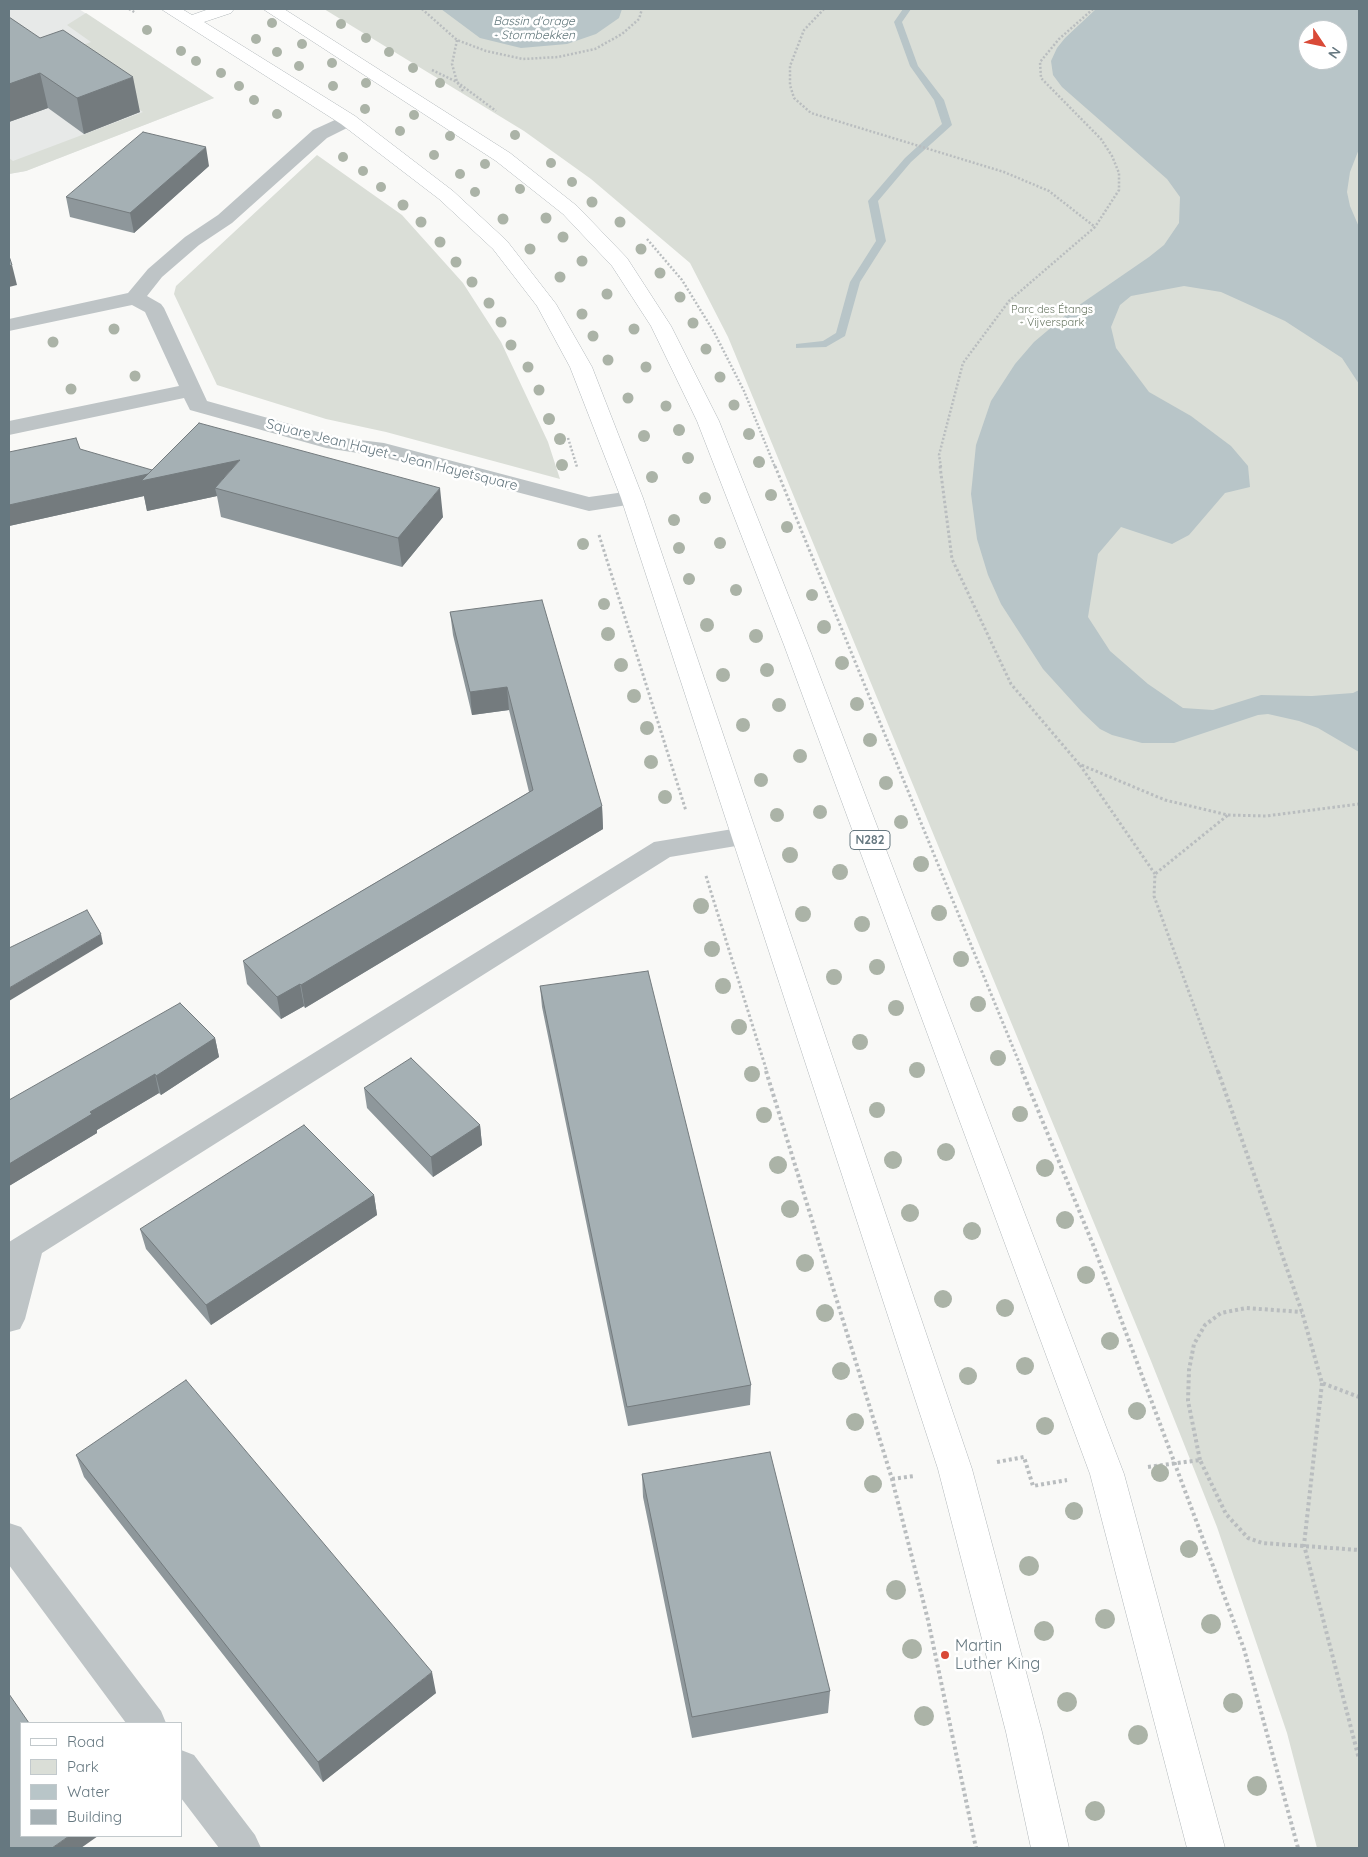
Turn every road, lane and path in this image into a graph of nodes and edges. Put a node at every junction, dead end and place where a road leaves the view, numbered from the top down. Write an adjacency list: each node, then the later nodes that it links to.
1 (225, 9): 7 (main road)
2 (272, 9): 37 (main road, N282)
3 (422, 9): 8 (path)
4 (642, 9): 8 (path)
5 (824, 9): 11 (path)
6 (1093, 9): 11 (path)
7 (180, 15): 10 (main road)
8 (457, 40): 9 (path)
9 (457, 82)
10 (348, 120): 12 (street); 16 (main road)
11 (1095, 227): 17 (path)
12 (135, 298): 13 (street); 14 (street, Square Jean Hayet - Jean Hayetsquare)
13 (9, 325)
14 (192, 390): 15 (street); 16 (street, Square Jean Hayet - Jean Hayetsquare)
15 (9, 428)
16 (632, 498): 20 (main road)
17 (1079, 764): 19 (path); 21 (path)
18 (1359, 804): 19 (path)
19 (1228, 815): 21 (path)
20 (745, 836): 22 (street); 36 (main road)
21 (1154, 874): 23 (path)
22 (19, 1251): 24 (street)
23 (1302, 1312): 25 (path); 27 (path)
24 (9, 1319)
25 (1322, 1383): 26 (path); 30 (path)
26 (1359, 1396)
27 (1200, 1460): 28 (path); 30 (path)
28 (1139, 1468)
29 (9, 1538): 32 (street)
30 (1304, 1545): 31 (path); 33 (path)
31 (1359, 1550)
32 (147, 1722)
33 (1359, 1759)
34 (182, 1769): 35 (street)
35 (242, 1848)
36 (1050, 1848)
37 (1206, 1848)

